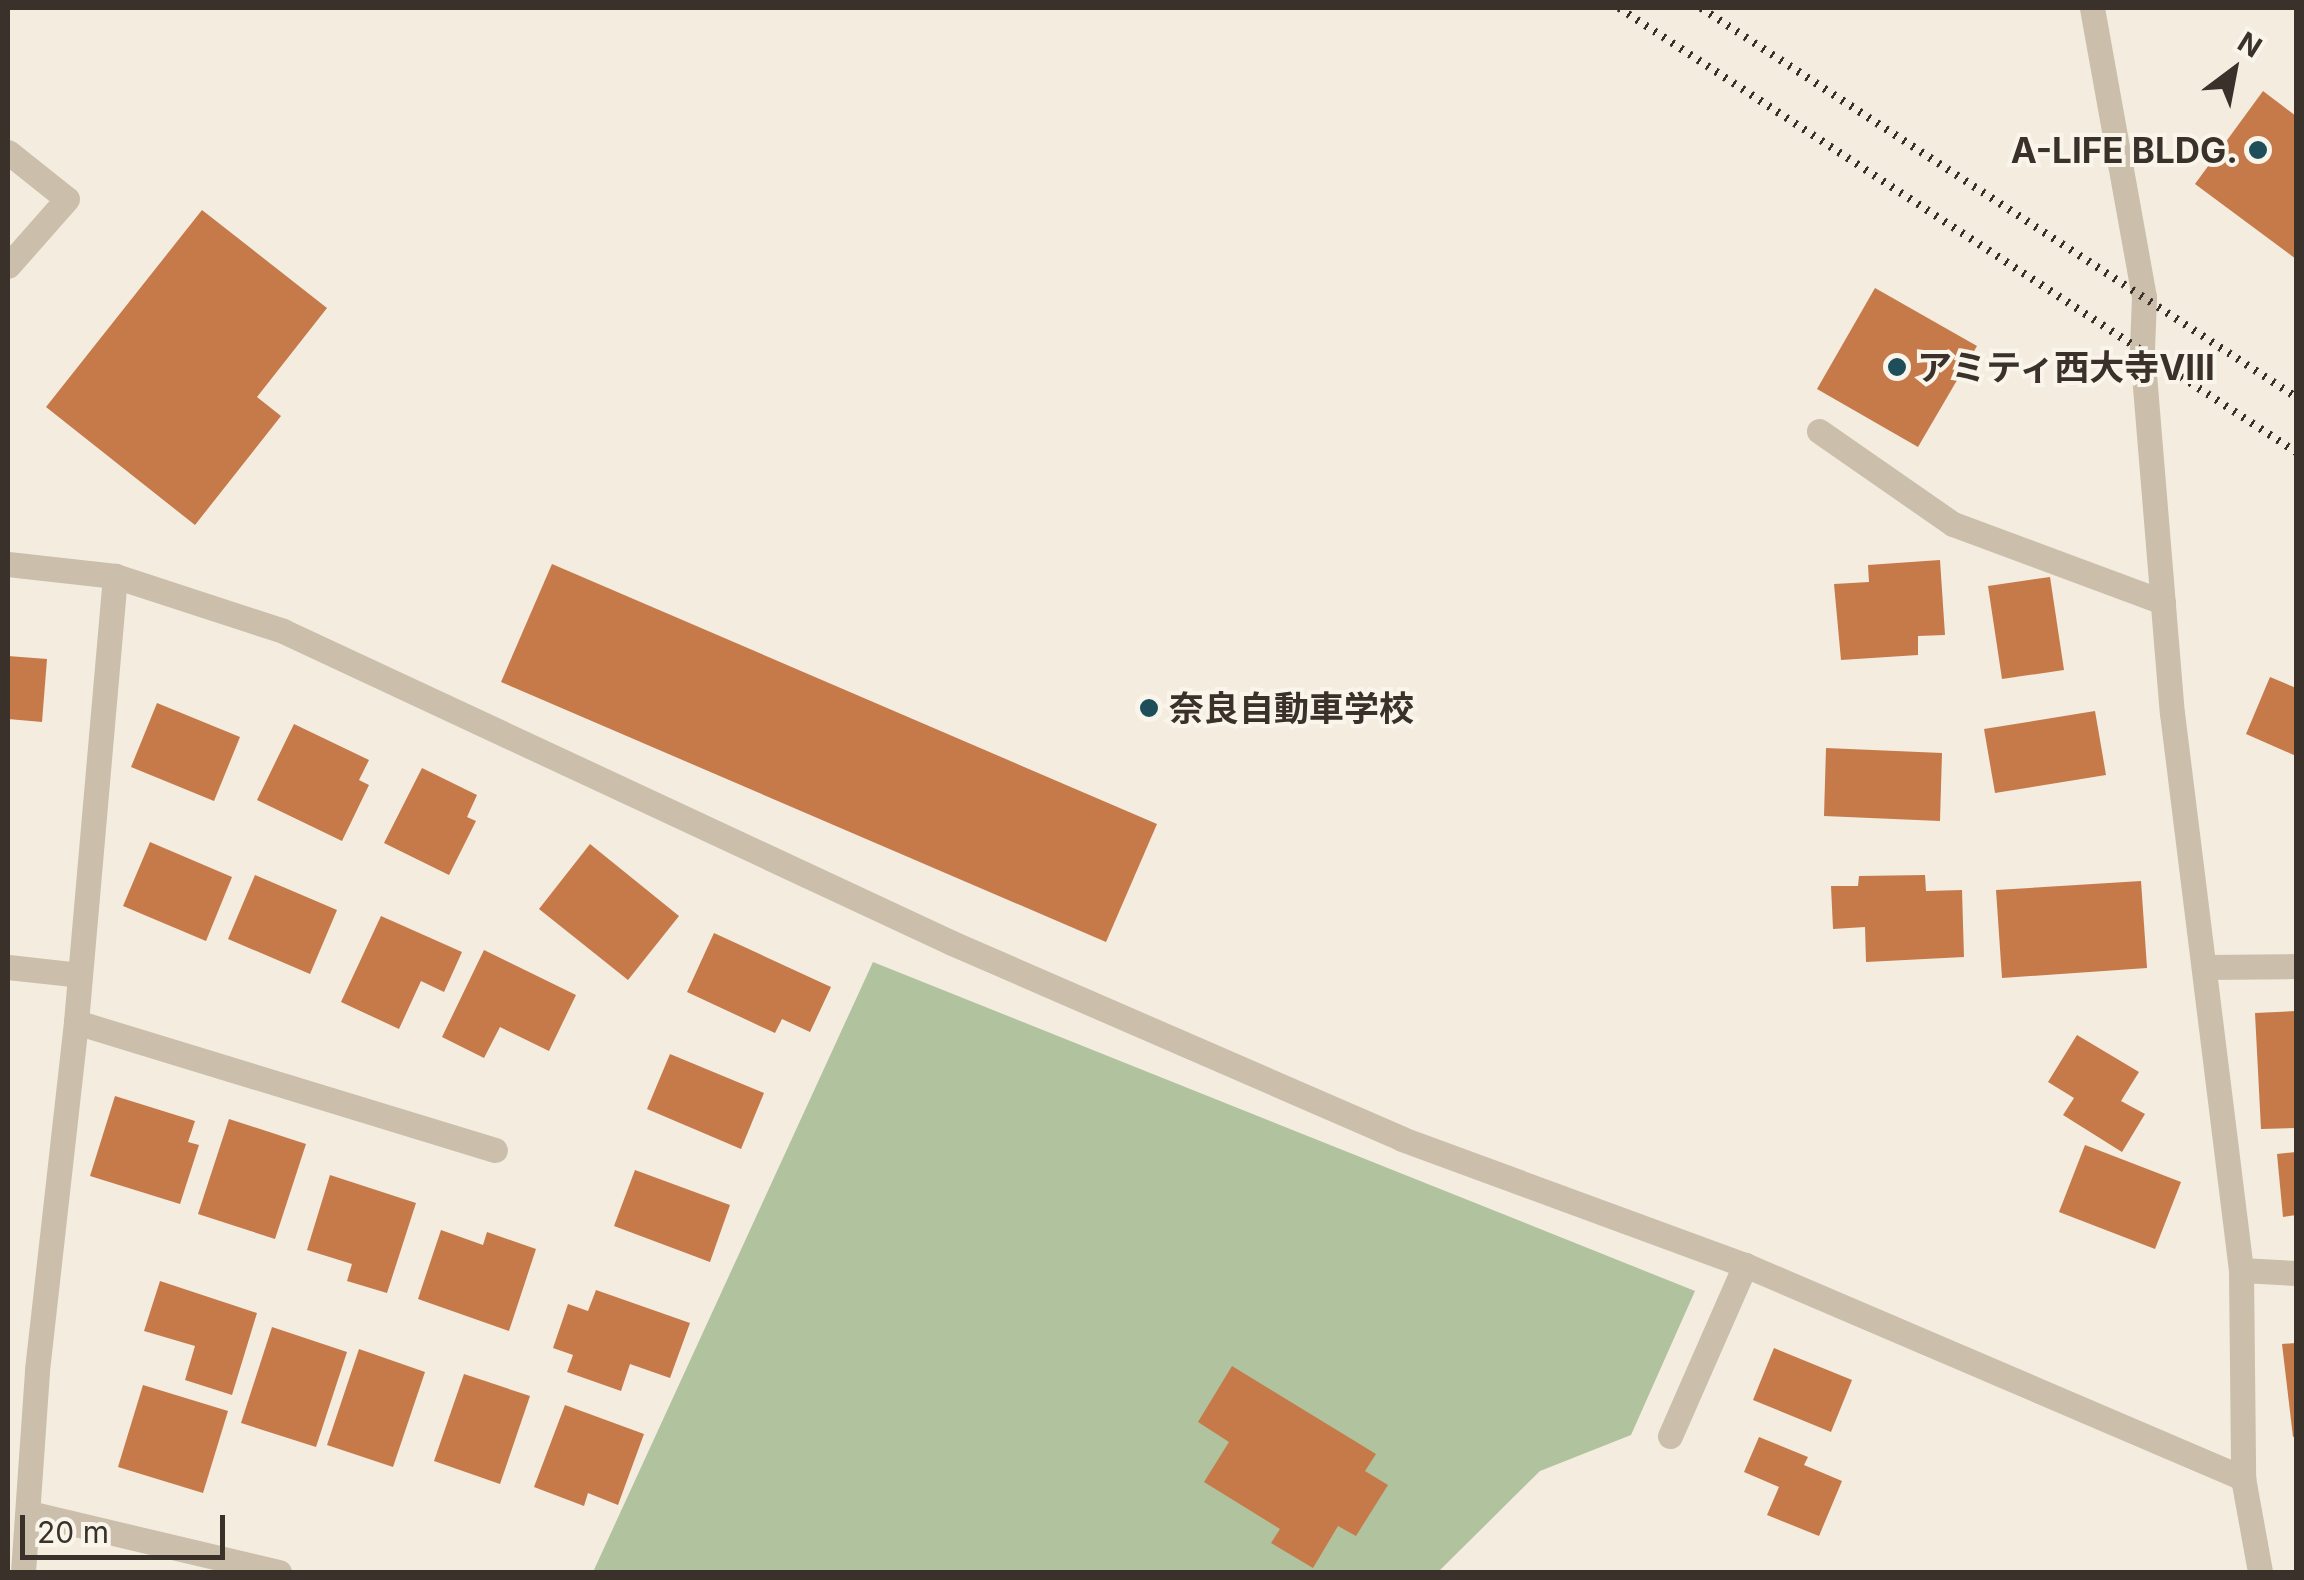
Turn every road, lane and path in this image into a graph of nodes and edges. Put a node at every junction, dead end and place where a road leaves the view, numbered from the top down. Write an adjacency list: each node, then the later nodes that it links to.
1 (2092, 8): 7 (street)
2 (8, 152): 3 (street)
3 (8, 266)
4 (1819, 431): 7 (street)
5 (8, 564): 6 (street)
6 (115, 576): 11 (street); 14 (street)
7 (2163, 602): 10 (street)
8 (2296, 966): 10 (street)
9 (8, 967): 11 (street)
10 (2206, 967): 15 (street)
11 (80, 975): 12 (street)
12 (76, 1022): 13 (street); 19 (street)
13 (496, 1150)
14 (1745, 1265): 17 (street); 18 (street)
15 (2241, 1270): 16 (street); 18 (street)
16 (2296, 1273)
17 (1670, 1436)
18 (2242, 1478): 22 (street)
19 (28, 1513): 20 (street); 21 (street)
20 (23, 1572)
21 (279, 1572)
22 (2260, 1572)

